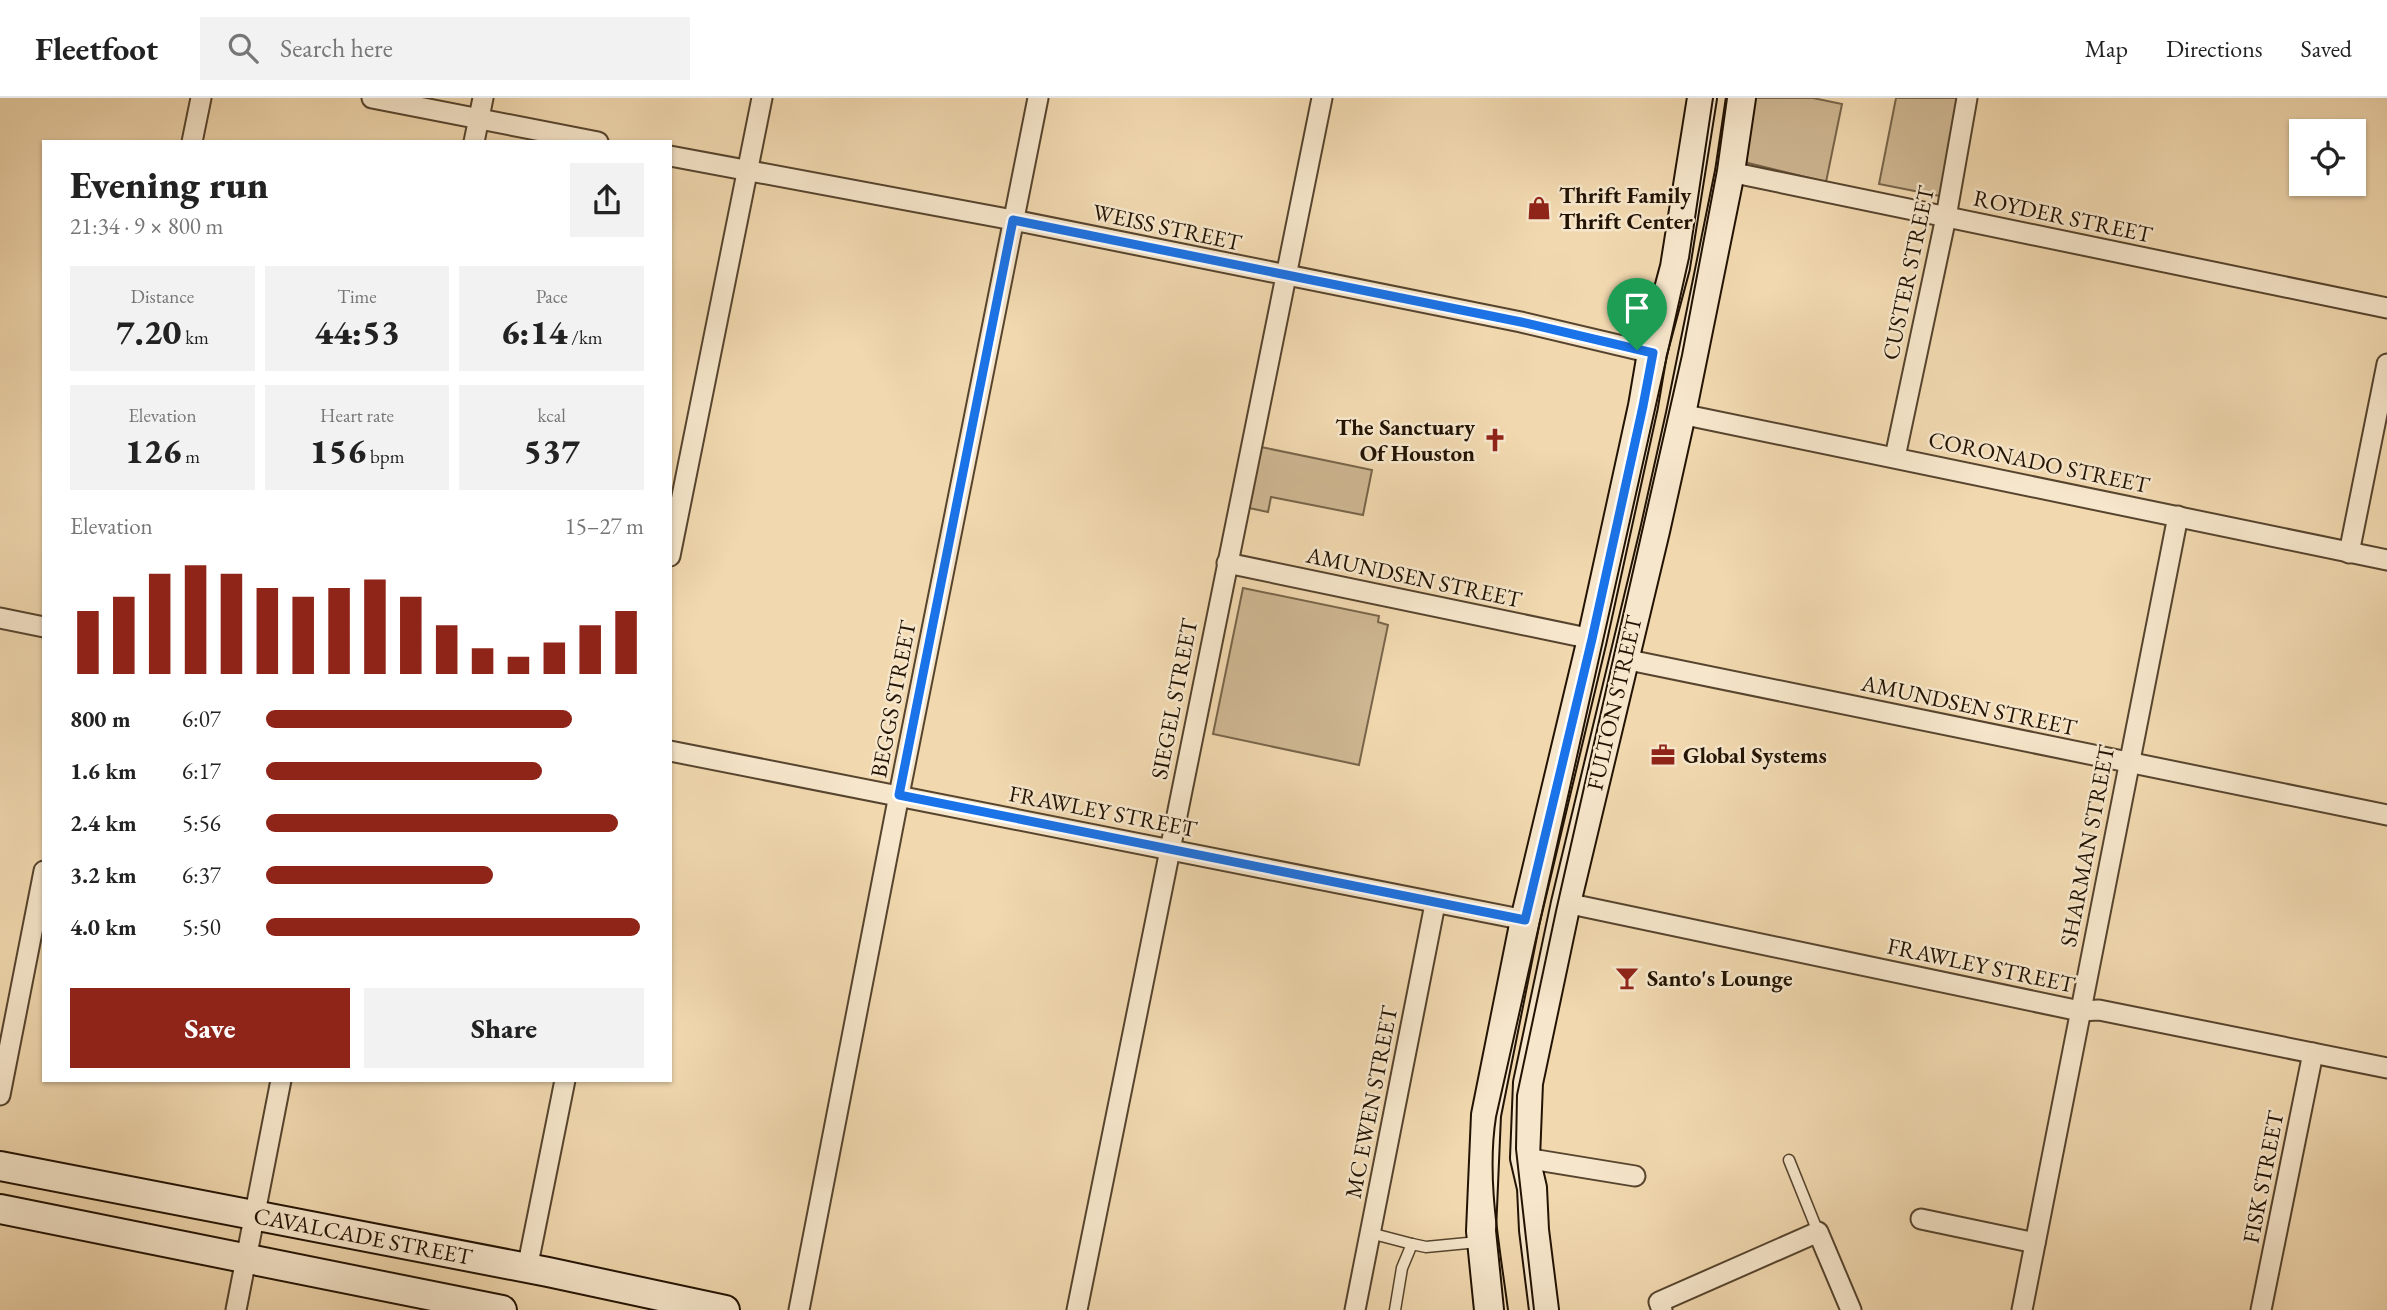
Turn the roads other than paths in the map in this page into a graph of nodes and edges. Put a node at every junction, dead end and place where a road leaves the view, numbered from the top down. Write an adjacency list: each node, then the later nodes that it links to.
1 (201, 98): 11 (street)
2 (372, 98): 10 (street)
3 (483, 98): 10 (street)
4 (762, 98): 15 (street)
5 (1038, 98): 18 (street, BEGGS STREET)
6 (1322, 98): 19 (street, SIEGEL STREET)
7 (1702, 98): 21 (main road, FULTON STREET)
8 (1741, 98): 16 (main road, FULTON STREET)
9 (1967, 98): 17 (street, CUSTER STREET)
10 (478, 118): 12 (street); 13 (street)
11 (192, 140)
12 (474, 140)
13 (588, 140)
14 (672, 156): 15 (street, WEISS STREET)
15 (747, 171): 18 (street, WEISS STREET); 26 (street)
16 (1730, 172): 17 (street, ROYDER STREET); 23 (main road, FULTON STREET)
17 (1946, 217): 20 (street, ROYDER STREET); 24 (street, CUSTER STREET)
18 (1013, 220): 19 (street, WEISS STREET); 36 (street, BEGGS STREET)
19 (1285, 276): 21 (street, WEISS STREET); 29 (street, SIEGEL STREET)
20 (2387, 308)
21 (1653, 353): 32 (main road, FULTON STREET)
22 (2387, 363): 27 (street)
23 (1681, 414): 24 (street, CORONADO STREET); 33 (main road, FULTON STREET)
24 (1895, 457): 25 (street, CORONADO STREET)
25 (2178, 516): 27 (street, CORONADO STREET); 35 (street, SHARMAN STREET)
26 (672, 546)
27 (2349, 553): 28 (street, CORONADO STREET)
28 (2387, 560)
29 (1227, 563): 32 (street, AMUNDSEN STREET); 38 (street, SIEGEL STREET)
30 (0, 618): 31 (street)
31 (42, 627)
32 (1592, 639): 42 (main road, FULTON STREET)
33 (1624, 659): 35 (street, AMUNDSEN STREET); 40 (main road, FULTON STREET)
34 (672, 751): 36 (street, FRAWLEY STREET)
35 (2129, 763): 37 (street, AMUNDSEN STREET); 43 (street, SHARMAN STREET)
36 (899, 795): 38 (street, FRAWLEY STREET); 66 (street, BEGGS STREET)
37 (2387, 816)
38 (1168, 850): 41 (street, FRAWLEY STREET); 67 (street, SIEGEL STREET)
39 (42, 881): 48 (street)
40 (1566, 903): 43 (street, FRAWLEY STREET); 49 (main road, FULTON STREET)
41 (1435, 904): 42 (street, FRAWLEY STREET); 57 (street, MC EWEN STREET)
42 (1525, 920): 58 (main road, FULTON STREET)
43 (2080, 1011): 44 (street, FRAWLEY STREET); 59 (street, SHARMAN STREET)
44 (2313, 1053): 45 (street, FRAWLEY STREET); 75 (street, FISK STREET)
45 (2387, 1068)
46 (281, 1082): 54 (street)
47 (565, 1082): 62 (street)
48 (0, 1095)
49 (1525, 1158): 52 (street); 71 (main road, FULTON STREET)
50 (1789, 1160): 56 (lane)
51 (0, 1166): 54 (main road, CAVALCADE STREET)
52 (1635, 1176)
53 (0, 1209): 61 (main road, CAVALCADE STREET)
54 (254, 1216): 61 (street); 62 (main road, CAVALCADE STREET)
55 (1921, 1219): 59 (street)
56 (1818, 1232): 72 (street); 73 (street)
57 (1370, 1233): 60 (lane); 68 (street, MC EWEN STREET)
58 (1482, 1242): 60 (lane); 70 (main road, FULTON STREET)
59 (2035, 1243): 74 (street, SHARMAN STREET)
60 (1412, 1244): 69 (lane)
61 (246, 1257): 63 (street); 64 (main road, CAVALCADE STREET)
62 (527, 1269): 65 (main road, CAVALCADE STREET)
63 (236, 1310)
64 (502, 1310)
65 (725, 1310)
66 (799, 1310)
67 (1077, 1310)
68 (1355, 1310)
69 (1395, 1310)
70 (1489, 1310)
71 (1544, 1310)
72 (1662, 1310)
73 (1851, 1310)
74 (2022, 1310)
75 (2261, 1310)

